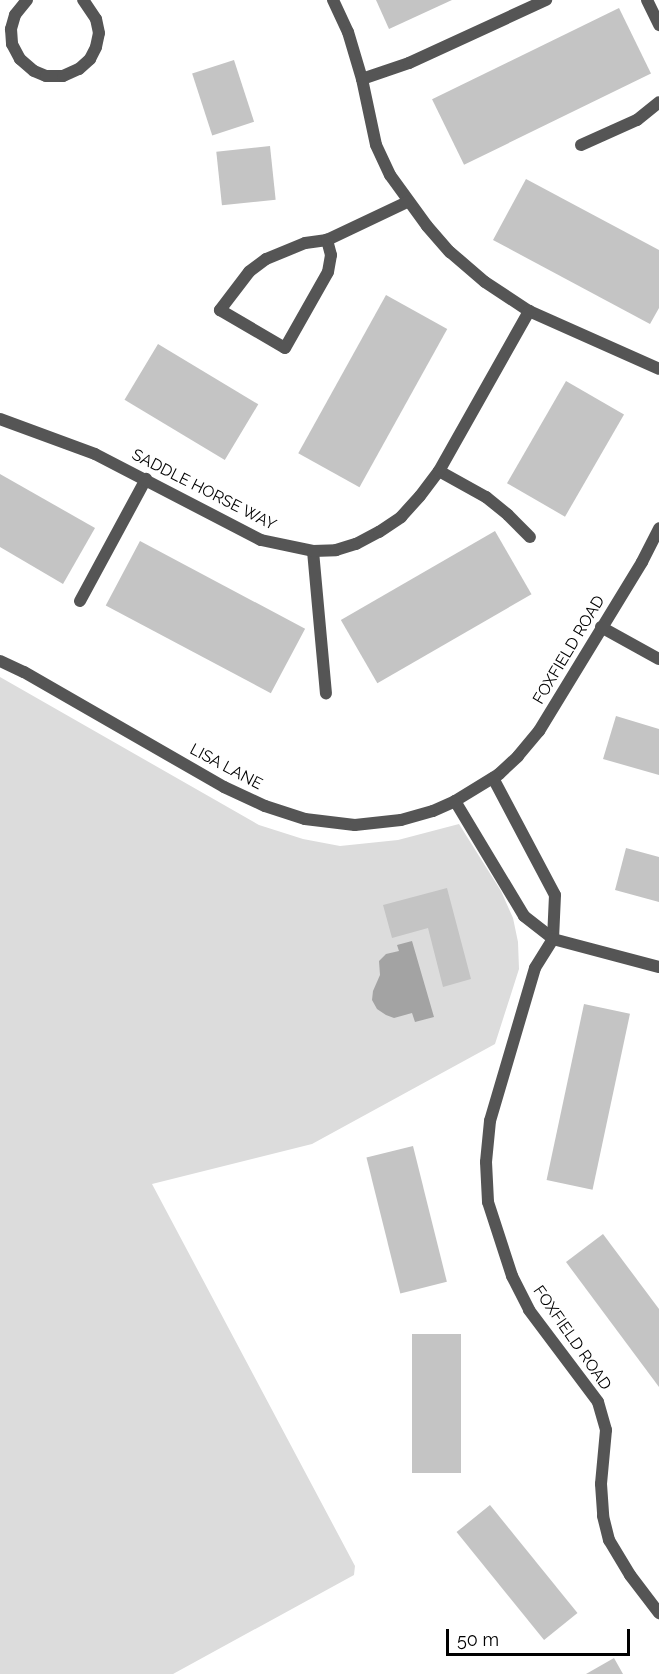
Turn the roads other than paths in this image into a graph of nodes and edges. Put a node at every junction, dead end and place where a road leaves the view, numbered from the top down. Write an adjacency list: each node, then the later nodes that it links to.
1 (27, 0): 2 (street)
2 (83, 0)
3 (333, 0): 8 (street)
4 (546, 0): 6 (street)
5 (647, 0): 7 (street)
6 (521, 5): 8 (street)
7 (659, 25)
8 (362, 79): 11 (street)
9 (659, 102): 10 (street)
10 (580, 145)
11 (407, 202): 12 (street); 13 (street)
12 (327, 240): 12 (street)
13 (529, 311): 14 (street); 16 (street, SADDLE HORSE WAY)
14 (659, 369)
15 (0, 419): 17 (street, SADDLE HORSE WAY)
16 (439, 471): 19 (street); 20 (street, SADDLE HORSE WAY)
17 (146, 479): 20 (street, SADDLE HORSE WAY); 21 (street)
18 (659, 528): 22 (street, FOXFIELD ROAD)
19 (530, 537)
20 (313, 551): 25 (street)
21 (80, 601)
22 (601, 627): 23 (street); 26 (street, FOXFIELD ROAD)
23 (659, 659)
24 (0, 661): 27 (street, LISA LANE)
25 (326, 693)
26 (493, 778): 27 (street, FOXFIELD ROAD); 28 (street)
27 (455, 801): 28 (street)
28 (554, 939): 29 (street); 30 (street, FOXFIELD ROAD)
29 (659, 967)
30 (659, 1613)

